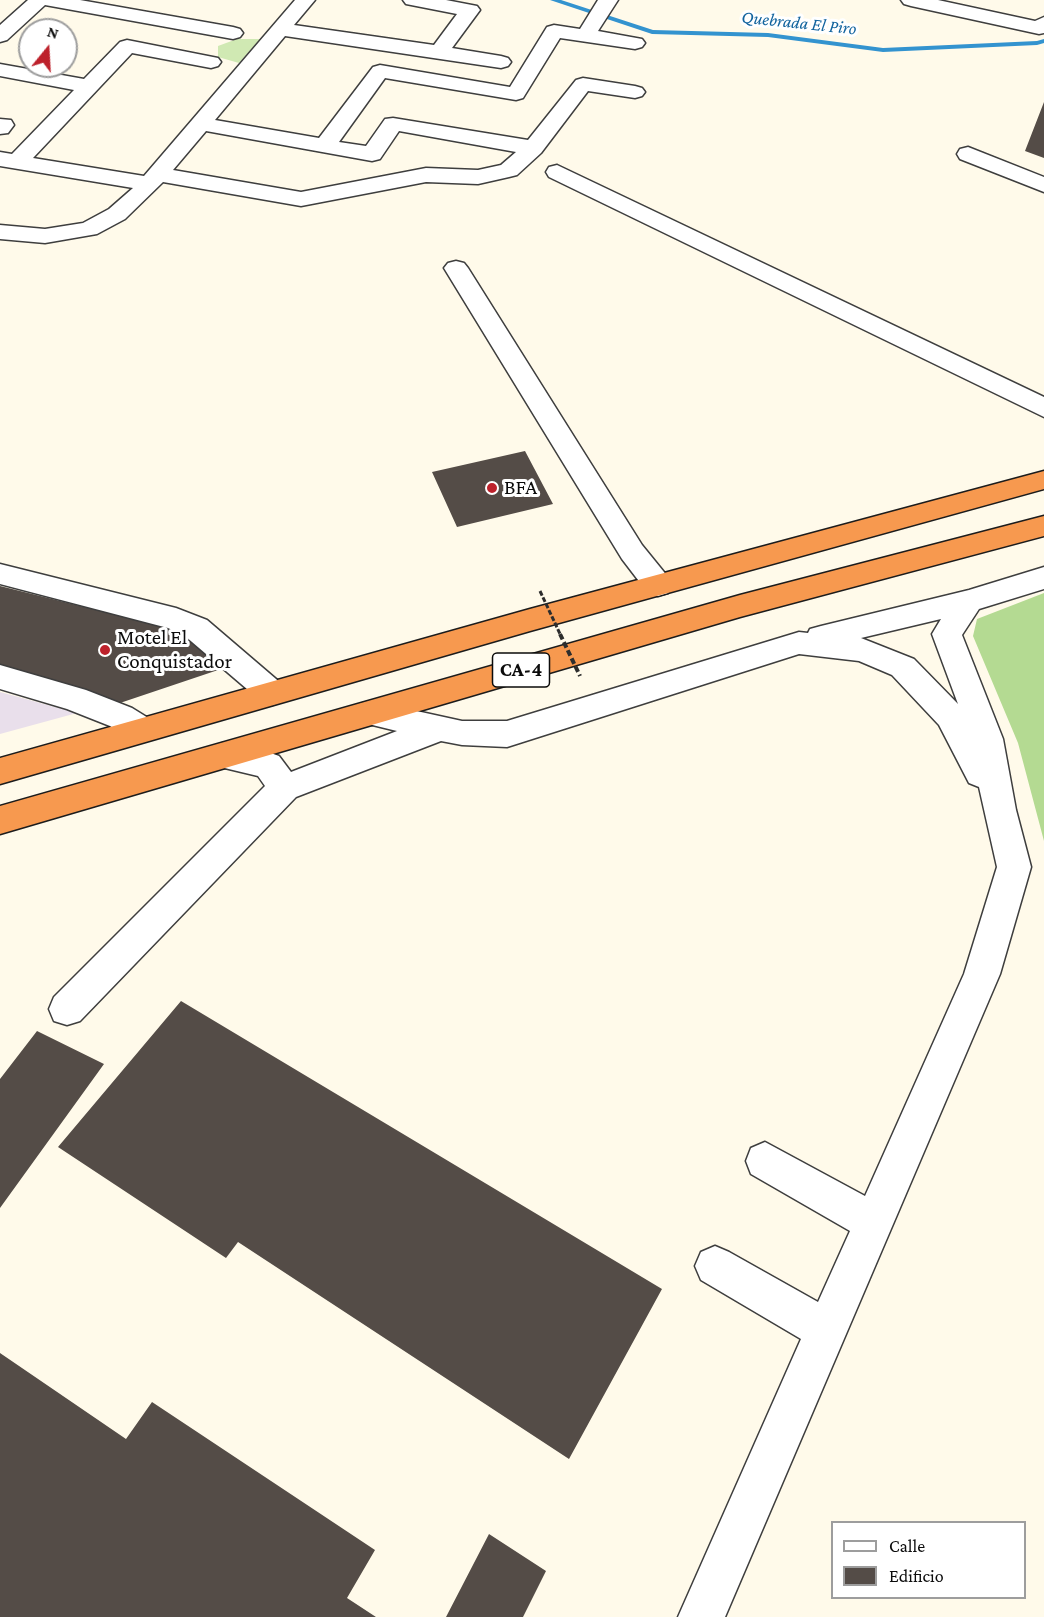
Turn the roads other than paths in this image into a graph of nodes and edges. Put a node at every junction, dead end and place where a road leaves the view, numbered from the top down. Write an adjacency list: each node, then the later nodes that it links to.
1 (39, 0): 12 (street)
2 (47, 0): 11 (street)
3 (306, 0): 10 (street)
4 (413, 0): 7 (street)
5 (911, 0): 8 (street)
6 (606, 2): 9 (street)
7 (473, 5): 15 (street)
8 (1044, 23)
9 (589, 29): 13 (street); 20 (street)
10 (277, 32): 11 (street); 14 (street); 19 (street)
11 (233, 33): 16 (street)
12 (0, 36)
13 (635, 43)
14 (400, 46): 15 (street); 20 (street)
15 (439, 52): 17 (street)
16 (211, 62): 19 (street); 21 (street)
17 (501, 62)
18 (0, 70): 21 (street)
19 (245, 70): 23 (street)
20 (380, 71): 24 (street)
21 (89, 86): 27 (street)
22 (635, 92): 25 (street)
23 (201, 124): 24 (street); 29 (street)
24 (325, 145): 25 (street)
25 (533, 148): 29 (street)
26 (968, 154): 30 (street)
27 (8, 160): 29 (street)
28 (557, 172): 33 (street)
29 (153, 179): 31 (street)
30 (1044, 185)
31 (0, 232)
32 (456, 268): 38 (street)
33 (1044, 408)
34 (1044, 480): 38 (highway, CA-4)
35 (1044, 526): 43 (highway, CA-4)
36 (0, 574): 42 (street)
37 (1044, 578): 39 (street)
38 (658, 585): 42 (highway, CA-4)
39 (969, 601): 40 (street); 49 (street)
40 (799, 643): 44 (street); 49 (street)
41 (0, 677): 45 (street)
42 (272, 693): 45 (highway, CA-4)
43 (371, 712): 44 (street); 46 (highway, CA-4)
44 (440, 728): 48 (street)
45 (142, 730): 47 (highway, CA-4)
46 (224, 756): 48 (street); 50 (highway, CA-4)
47 (0, 771)
48 (284, 789): 51 (street)
49 (999, 810): 53 (street)
50 (0, 820)
51 (67, 1010)
52 (765, 1161): 53 (street)
53 (873, 1222): 55 (street)
54 (715, 1266): 55 (street)
55 (827, 1330): 56 (street)
56 (701, 1617)

